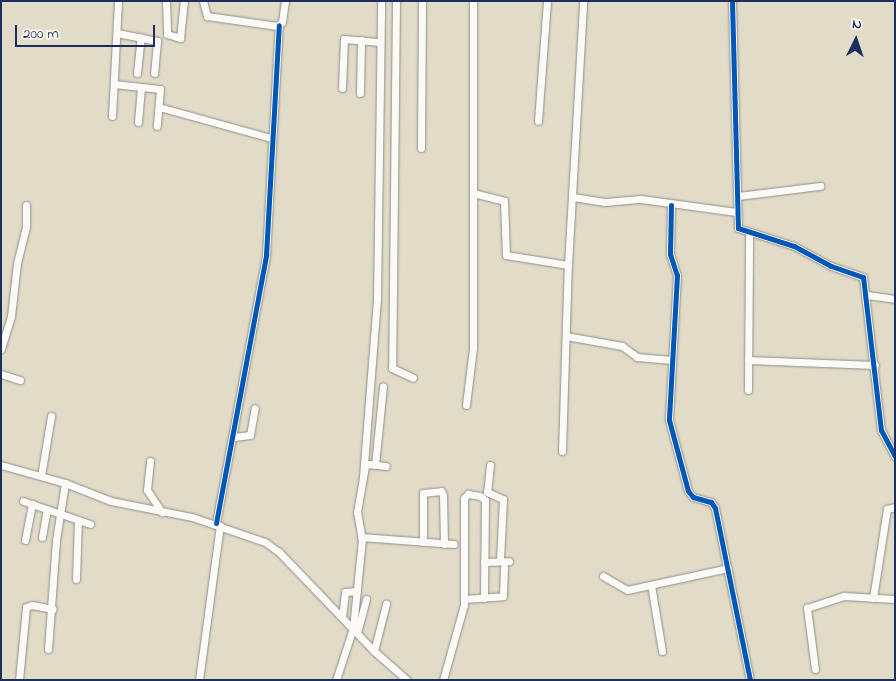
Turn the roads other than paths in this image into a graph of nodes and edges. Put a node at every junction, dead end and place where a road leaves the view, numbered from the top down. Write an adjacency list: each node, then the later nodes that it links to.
1 (118, 1): 14 (street)
2 (166, 1): 3 (street)
3 (184, 1)
4 (203, 1): 13 (street)
5 (285, 1): 13 (street)
6 (381, 1): 17 (street)
7 (396, 1): 48 (street)
8 (422, 1): 30 (street)
9 (473, 1): 32 (street)
10 (547, 1): 26 (street)
11 (583, 1): 34 (street)
12 (732, 1): 33 (street)
13 (279, 25): 29 (street)
14 (117, 33): 15 (street); 20 (street)
15 (142, 37): 18 (street); 19 (street)
16 (361, 40): 17 (street); 22 (street); 23 (street)
17 (380, 42): 64 (street)
18 (137, 73)
19 (154, 73)
20 (114, 84): 21 (street); 25 (street)
21 (142, 87): 24 (street); 27 (street)
22 (342, 88)
23 (360, 93)
24 (159, 107): 28 (street); 29 (street)
25 (112, 116)
26 (538, 121)
27 (138, 122)
28 (157, 126)
29 (271, 138): 55 (street)
30 (421, 148)
31 (820, 186): 33 (street)
32 (473, 193): 39 (street); 52 (street)
33 (738, 196): 37 (street)
34 (573, 197): 36 (street); 39 (street)
35 (26, 205): 43 (street)
36 (671, 205): 37 (street); 44 (street)
37 (736, 212): 38 (street)
38 (749, 233): 40 (street); 45 (street)
39 (568, 265): 42 (street)
40 (867, 295): 41 (street); 46 (street)
41 (895, 299)
42 (566, 336): 44 (street); 56 (street)
43 (1, 349)
44 (672, 360): 84 (street)
45 (748, 360): 46 (street); 51 (street)
46 (875, 365): 57 (street)
47 (1, 374): 49 (street)
48 (413, 378)
49 (20, 380)
50 (383, 386): 59 (street)
51 (748, 390)
52 (466, 406)
53 (255, 408): 55 (street)
54 (51, 416): 63 (street)
55 (234, 436): 75 (street)
56 (562, 452)
57 (895, 456)
58 (150, 461): 71 (street)
59 (375, 464): 62 (street); 64 (street)
60 (1, 465): 63 (street)
61 (490, 465): 66 (street)
62 (386, 466)
63 (41, 476): 65 (street)
64 (363, 476): 77 (street)
65 (65, 484): 71 (street); 72 (street)
66 (486, 496): 82 (street); 83 (street); 92 (street)
67 (23, 501): 68 (street)
68 (32, 504): 70 (street); 78 (street)
69 (895, 507): 91 (street)
70 (47, 509): 72 (street); 76 (street)
71 (162, 512): 75 (street)
72 (60, 514): 73 (street); 95 (street)
73 (78, 520): 74 (street); 86 (street)
74 (90, 524)
75 (218, 524): 96 (street); 103 (street)
76 (42, 537)
77 (362, 537): 79 (street); 88 (street)
78 (25, 540)
79 (423, 542): 80 (street); 80 (street)
80 (444, 544): 81 (street)
81 (454, 544)
82 (484, 562): 83 (street); 90 (street)
83 (504, 563): 90 (street)
84 (728, 568): 87 (street); 107 (street)
85 (603, 576): 87 (street)
86 (76, 579)
87 (651, 585): 100 (street)
88 (357, 591): 96 (street); 97 (street)
89 (366, 598): 97 (street)
90 (484, 598): 92 (street)
91 (873, 598): 93 (street); 101 (street)
92 (464, 599): 106 (street)
93 (895, 599)
94 (386, 604): 99 (street)
95 (53, 609): 98 (street); 102 (street)
96 (342, 617): 97 (street)
97 (355, 631): 99 (street); 104 (street)
98 (48, 649)
99 (374, 651): 105 (street)
100 (662, 651)
101 (815, 669)
102 (19, 680)
103 (199, 680)
104 (336, 680)
105 (407, 680)
106 (443, 680)
107 (750, 680)

